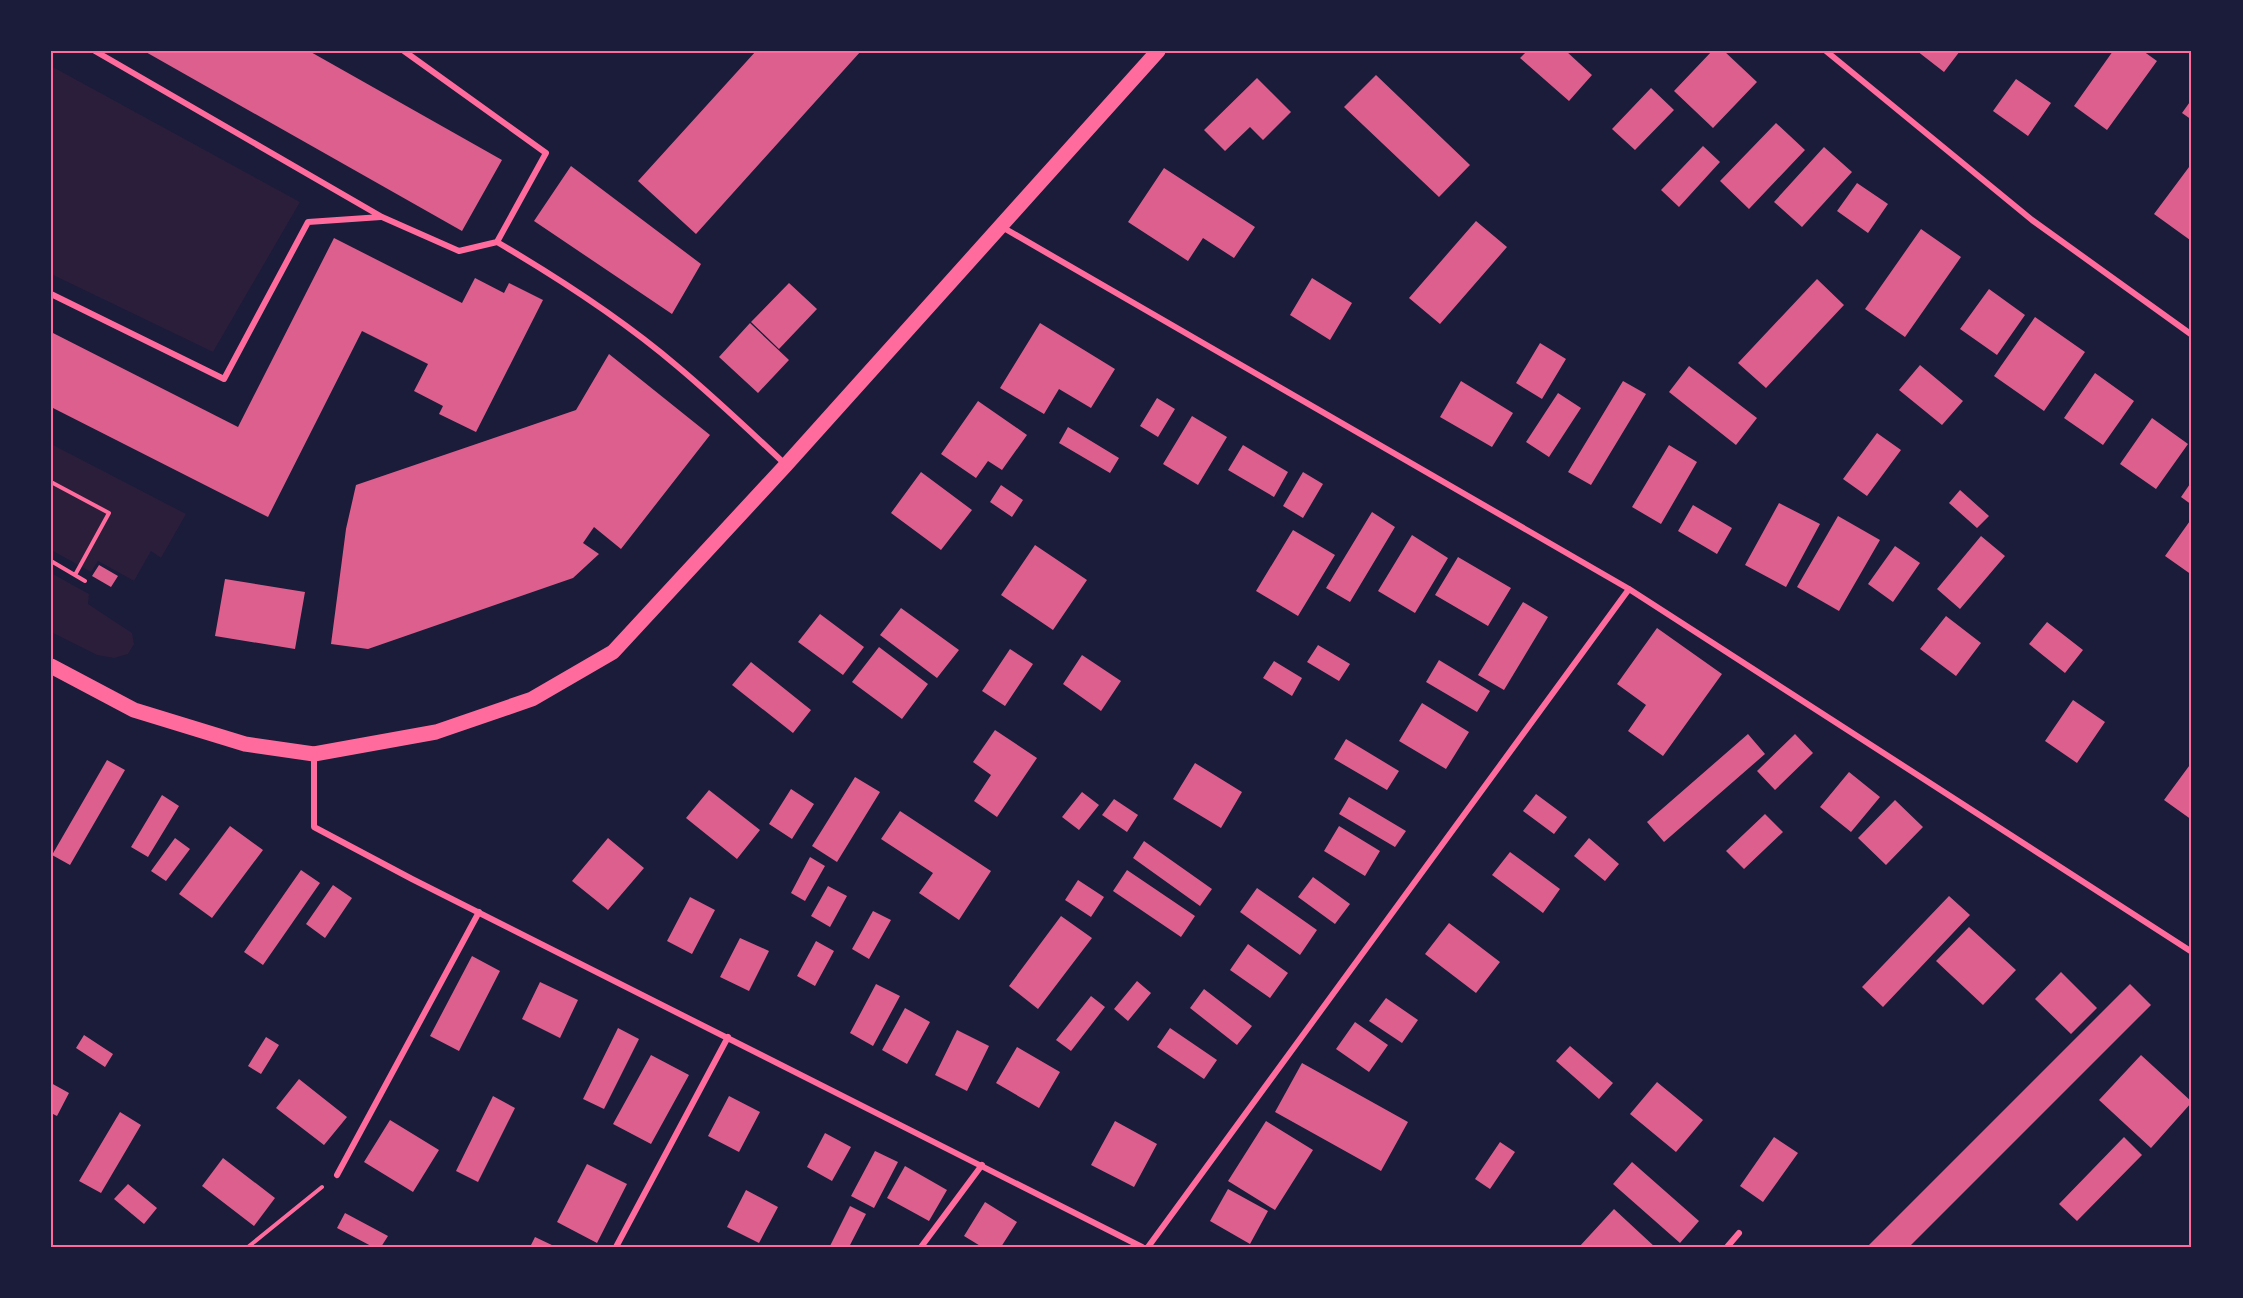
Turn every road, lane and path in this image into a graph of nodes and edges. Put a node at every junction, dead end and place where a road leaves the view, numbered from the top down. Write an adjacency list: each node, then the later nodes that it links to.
1 (95, 51): 5 (street)
2 (404, 51): 7 (street)
3 (1158, 51): 6 (main road)
4 (1826, 51): 9 (street)
5 (382, 217): 7 (street); 8 (street)
6 (1001, 226): 10 (main road); 15 (street)
7 (497, 242): 10 (street)
8 (51, 294)
9 (2192, 334)
10 (786, 465): 17 (main road)
11 (51, 482): 13 (path)
12 (51, 561): 13 (path)
13 (75, 575): 14 (path)
14 (85, 581)
15 (1629, 589): 19 (street); 28 (street)
16 (51, 666): 17 (main road)
17 (314, 754): 18 (street)
18 (480, 912): 20 (street); 22 (street)
19 (2192, 952)
20 (728, 1037): 21 (street); 25 (street)
21 (982, 1165): 26 (street); 27 (street)
22 (337, 1175): 24 (path)
23 (1739, 1233): 29 (street)
24 (248, 1247)
25 (616, 1247)
26 (921, 1247)
27 (1142, 1247)
28 (1148, 1247)
29 (1727, 1247)

